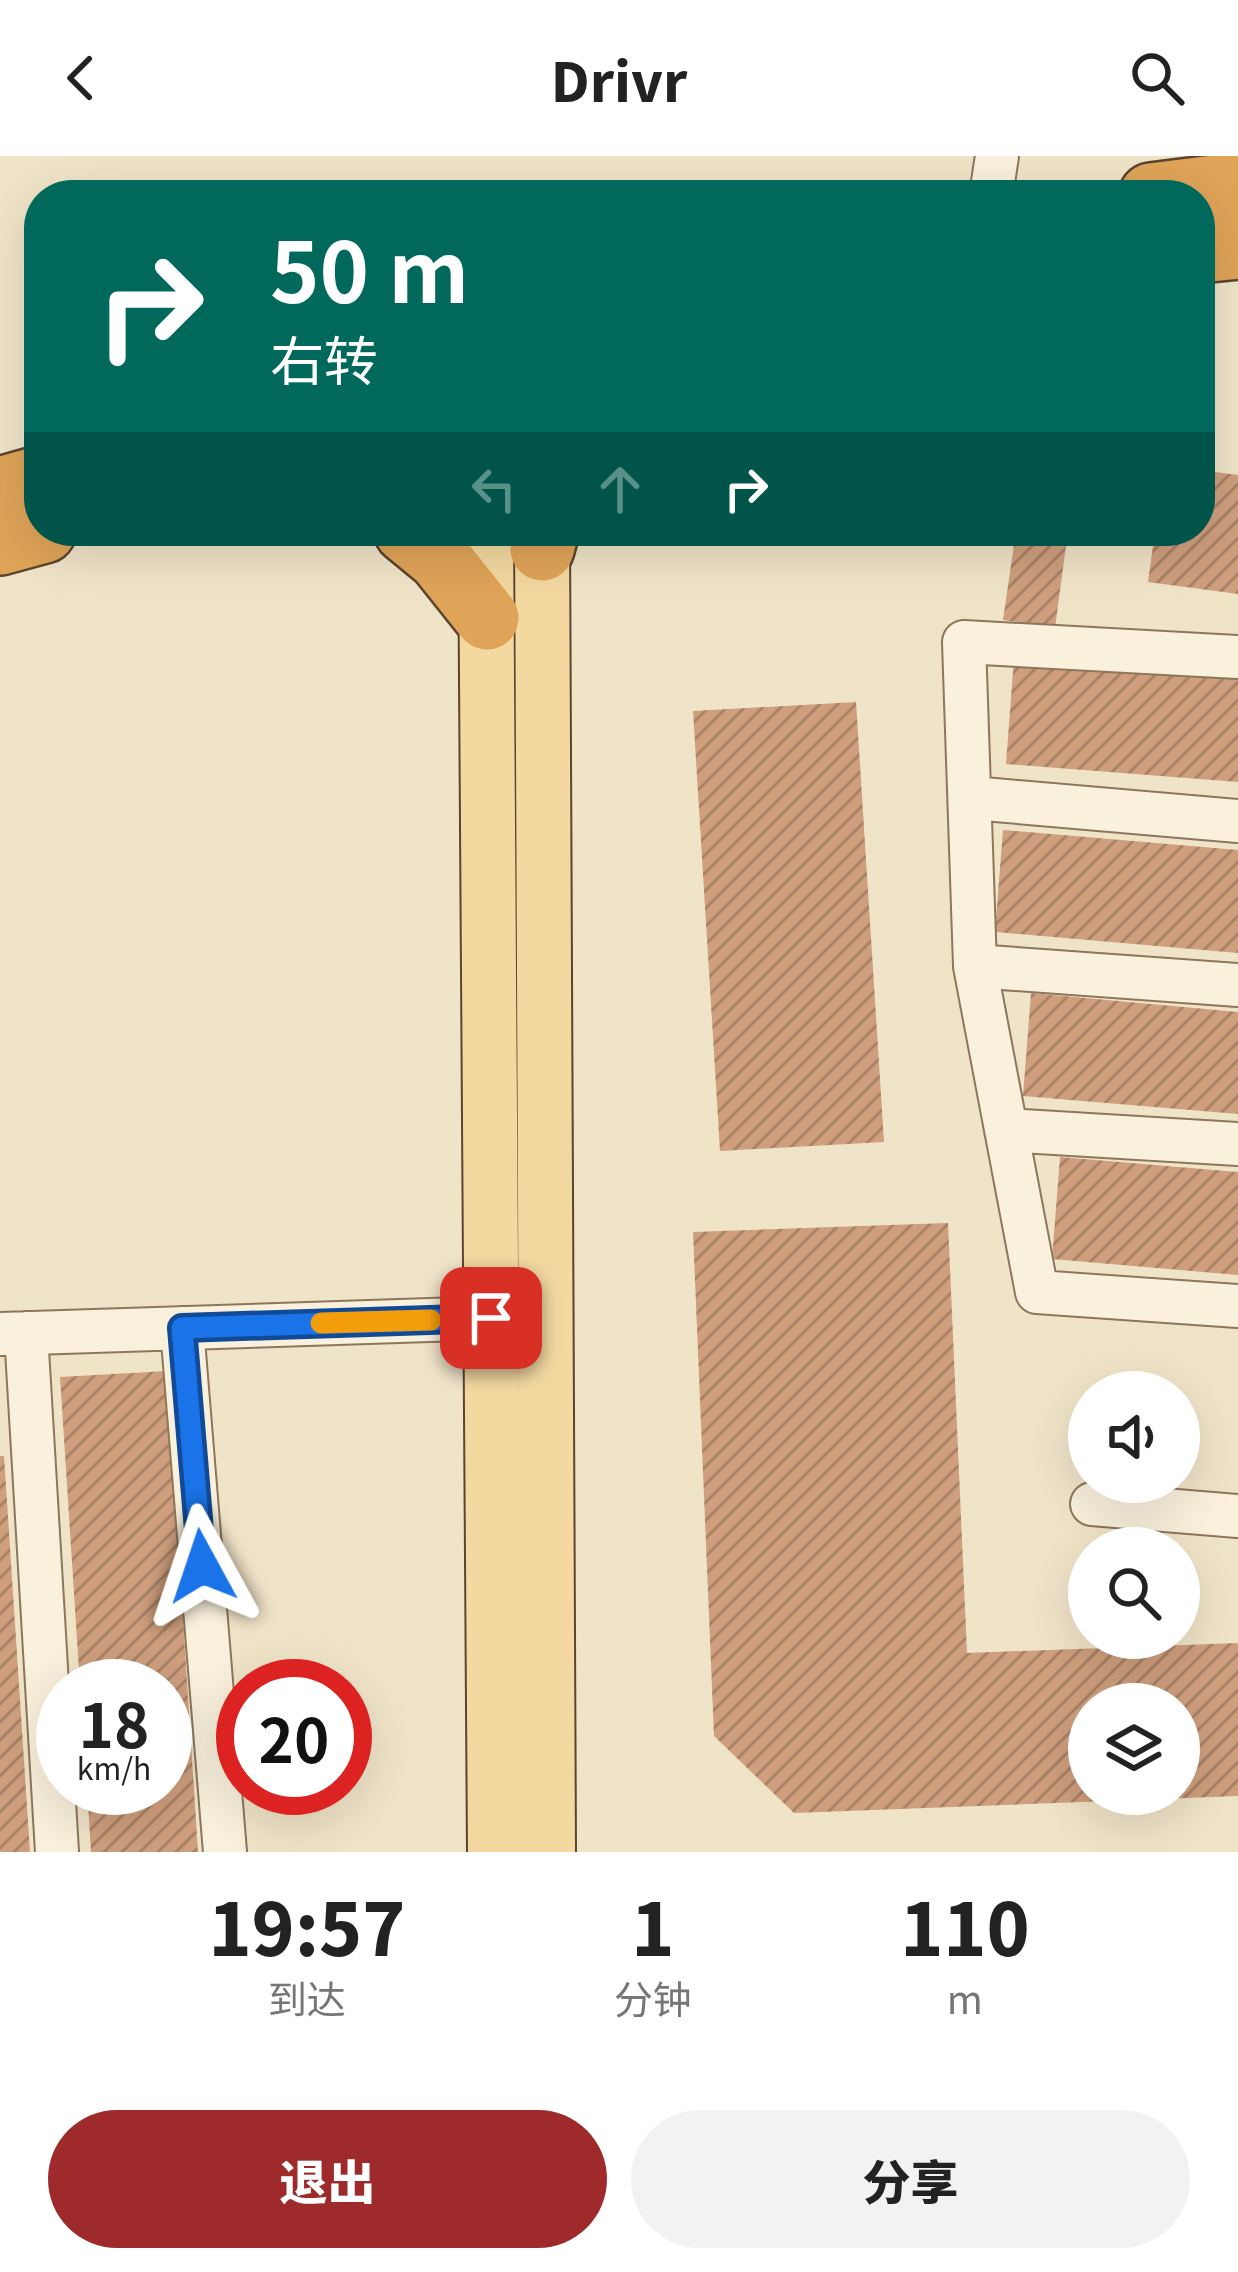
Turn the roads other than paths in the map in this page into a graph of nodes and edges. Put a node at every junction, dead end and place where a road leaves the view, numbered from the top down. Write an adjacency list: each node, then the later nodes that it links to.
1 (422, 546): 4 (highway)
2 (523, 546): 4 (main road)
3 (529, 546): 21 (main road)
4 (487, 618): 13 (main road)
5 (1238, 657): 6 (street)
6 (972, 798): 7 (street); 8 (street)
7 (1238, 821)
8 (975, 966): 9 (street); 10 (street)
9 (1238, 985)
10 (1006, 1130): 11 (street); 12 (street)
11 (1238, 1144)
12 (1238, 1306)
13 (491, 1318): 14 (street); 20 (main road)
14 (182, 1328): 15 (street); 19 (street)
15 (13, 1334): 18 (street)
16 (1092, 1504): 17 (street)
17 (1238, 1516)
18 (57, 1852)
19 (225, 1852)
20 (495, 1852)
21 (548, 1852)

